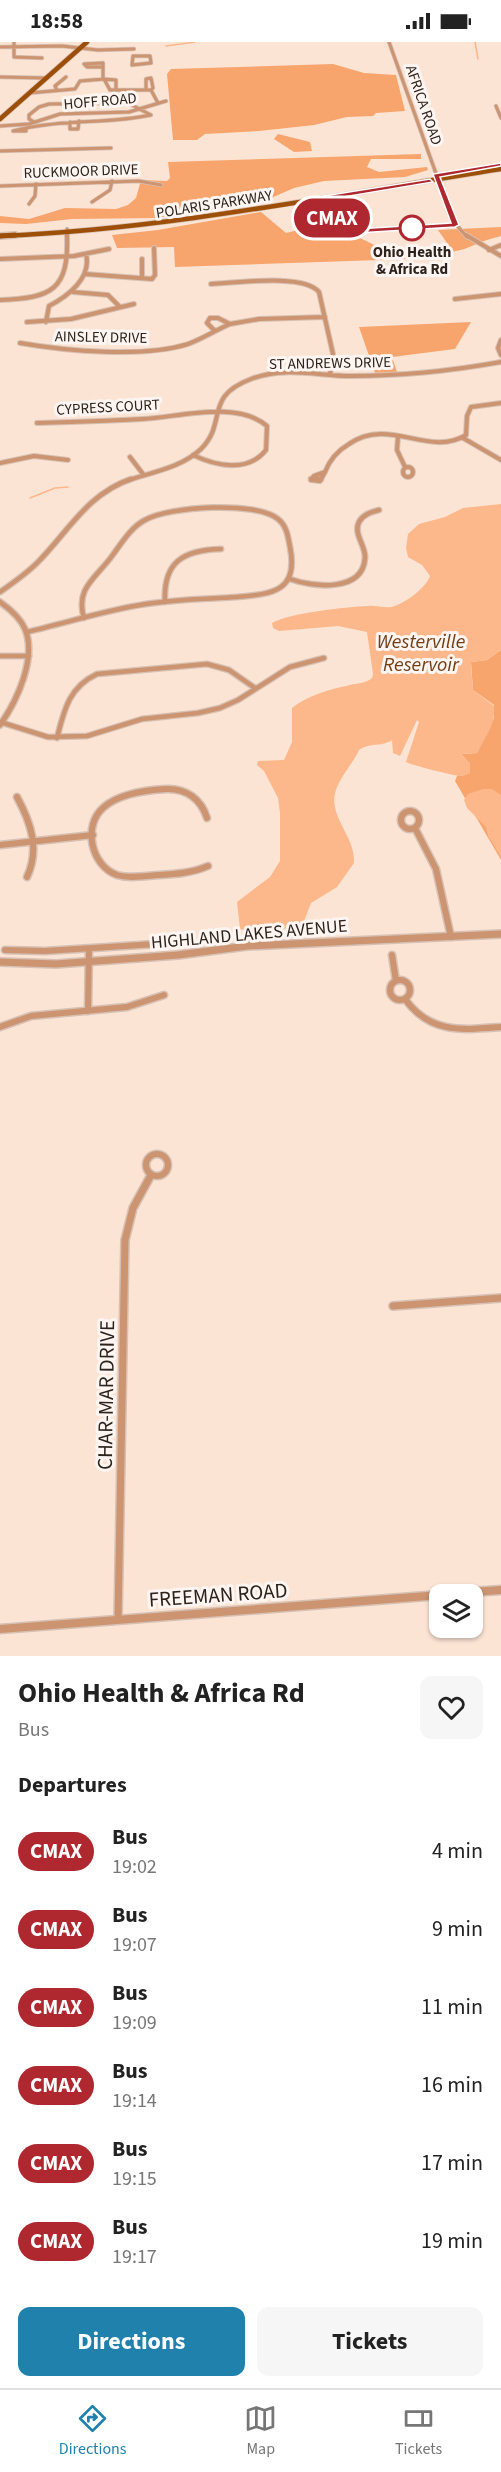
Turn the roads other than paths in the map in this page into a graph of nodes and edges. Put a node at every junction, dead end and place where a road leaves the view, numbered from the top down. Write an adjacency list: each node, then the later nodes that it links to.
1 (14, 42): 6 (street)
2 (87, 42): 7 (main road)
3 (134, 42): 8 (street)
4 (389, 42): 37 (street, AFRICA ROAD)
5 (0, 47): 6 (street)
6 (14, 47): 7 (street); 10 (street)
7 (81, 47): 8 (street); 14 (main road)
8 (134, 49): 9 (street)
9 (133, 56): 9 (street)
10 (42, 59)
11 (103, 67): 11 (street); 15 (street)
12 (0, 77): 14 (street)
13 (66, 77): 16 (street)
14 (47, 78): 18 (main road)
15 (103, 79): 16 (street); 17 (street); 17 (street)
16 (57, 90): 18 (street)
17 (116, 90): 20 (street)
18 (29, 93): 25 (main road)
19 (166, 101): 20 (street, HOFF ROAD)
20 (158, 103): 22 (street, HOFF ROAD)
21 (496, 106): 24 (street)
22 (142, 109): 27 (street); 28 (street, HOFF ROAD); 28 (street)
23 (83, 117): 26 (street)
24 (501, 118)
25 (0, 119)
26 (81, 121): 27 (street); 29 (street); 29 (street)
27 (101, 121): 33 (street)
28 (34, 122): 30 (street); 31 (street, HOFF ROAD)
29 (70, 122): 30 (street)
30 (39, 125): 32 (street)
31 (0, 126)
32 (26, 128)
33 (101, 129)
34 (111, 149): 35 (street)
35 (0, 151)
36 (501, 167): 37 (main road, POLARIS PARKWAY)
37 (436, 177): 45 (main road, POLARIS PARKWAY); 50 (street, AFRICA ROAD)
38 (112, 181): 39 (street, RUCKMOOR DRIVE); 40 (street, RUCKMOOR DRIVE); 42 (street)
39 (36, 184): 41 (street, RUCKMOOR DRIVE); 43 (street)
40 (161, 185)
41 (0, 186)
42 (92, 202)
43 (29, 204)
44 (0, 231): 45 (main road, POLARIS PARKWAY)
45 (67, 232): 46 (main road, POLARIS PARKWAY); 53 (street)
46 (0, 236)
47 (501, 245): 50 (street)
48 (154, 248): 57 (street)
49 (109, 249): 51 (street)
50 (489, 250): 52 (street, AFRICA ROAD)
51 (86, 254): 53 (street); 56 (street)
52 (501, 256)
53 (67, 257): 54 (street); 61 (street)
54 (0, 259)
55 (142, 259): 57 (street)
56 (85, 274): 57 (street); 59 (street)
57 (142, 278)
58 (211, 284): 67 (street)
59 (73, 292): 65 (street); 66 (street)
60 (501, 294): 62 (street)
61 (40, 296): 63 (street); 65 (street)
62 (455, 299)
63 (0, 300)
64 (134, 304): 66 (street)
65 (51, 305): 69 (street)
66 (120, 307): 69 (street)
67 (325, 317): 70 (street, AINSLEY DRIVE); 76 (street)
68 (27, 322): 69 (street)
69 (46, 322)
70 (230, 324): 71 (street, AINSLEY DRIVE); 71 (street, AINSLEY DRIVE)
71 (214, 330): 73 (street, AINSLEY DRIVE)
72 (501, 340): 74 (street)
73 (20, 343)
74 (501, 355)
75 (501, 362): 76 (street, ST ANDREWS DRIVE)
76 (330, 375): 78 (street, ST ANDREWS DRIVE)
77 (501, 403): 81 (street)
78 (215, 413): 79 (street, CYPRESS COURT); 82 (street, ST ANDREWS DRIVE); 82 (street)
79 (37, 423)
80 (398, 436): 81 (street); 87 (street); 88 (street)
81 (463, 438): 85 (street)
82 (193, 455): 89 (street, ST ANDREWS DRIVE)
83 (130, 457): 89 (street)
84 (68, 460): 86 (street)
85 (501, 460)
86 (0, 463)
87 (405, 467)
88 (325, 472)
89 (143, 474): 93 (street, ST ANDREWS DRIVE)
90 (379, 510): 92 (street)
91 (221, 549): 95 (street)
92 (290, 579): 95 (street); 96 (street)
93 (0, 592)
94 (0, 602): 97 (street)
95 (165, 602): 96 (street)
96 (84, 618): 97 (street)
97 (27, 632): 99 (street)
98 (0, 656): 99 (street)
99 (29, 656): 102 (street)
100 (324, 658): 101 (street)
101 (255, 688): 103 (street); 103 (street)
102 (1, 723): 103 (street)
103 (57, 738)
104 (17, 797): 108 (street)
105 (207, 818): 107 (street)
106 (415, 828): 113 (street)
107 (93, 835): 108 (street); 110 (street)
108 (33, 840): 109 (street); 111 (street)
109 (0, 845)
110 (208, 866)
111 (27, 877)
112 (501, 934): 113 (street, HIGHLAND LAKES AVENUE)
113 (451, 937): 119 (street, HIGHLAND LAKES AVENUE)
114 (172, 943): 115 (street)
115 (89, 949): 116 (street); 119 (street)
116 (5, 950)
117 (392, 955): 120 (street)
118 (0, 962): 119 (street, HIGHLAND LAKES AVENUE)
119 (88, 962): 123 (street)
120 (396, 981): 122 (street); 122 (street)
121 (164, 995): 123 (street)
122 (405, 999): 125 (street)
123 (88, 1011): 124 (street)
124 (0, 1027)
125 (501, 1027)
126 (151, 1175): 132 (street, CHAR-MAR DRIVE)
127 (501, 1298): 128 (street)
128 (393, 1306)
129 (501, 1590): 130 (street, FREEMAN ROAD)
130 (483, 1592)
131 (429, 1596): 132 (street, FREEMAN ROAD)
132 (118, 1620): 133 (street, FREEMAN ROAD)
133 (0, 1629)

